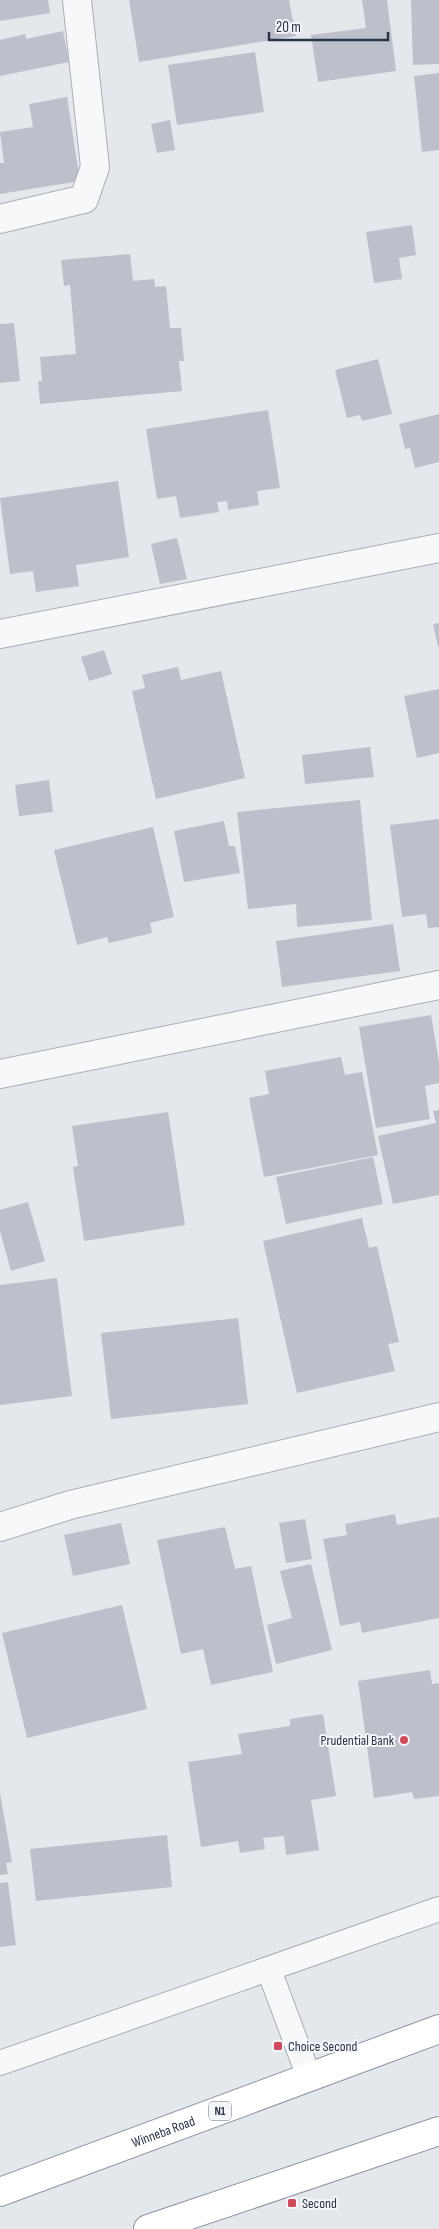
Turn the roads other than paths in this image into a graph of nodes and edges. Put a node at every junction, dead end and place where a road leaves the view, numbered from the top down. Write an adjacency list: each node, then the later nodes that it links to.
1 (77, 0): 2 (street)
2 (0, 218)
3 (439, 548): 4 (street)
4 (0, 634)
5 (439, 985): 6 (street)
6 (0, 1074)
7 (439, 1416): 8 (street)
8 (0, 1527)
9 (439, 1909): 10 (lane)
10 (269, 1970): 12 (lane); 13 (lane)
11 (439, 2029): 13 (highway, Winneba Road / N1)
12 (0, 2063)
13 (309, 2077): 15 (highway, Winneba Road / N1)
14 (439, 2131): 16 (highway)
15 (0, 2192)
16 (160, 2227)

